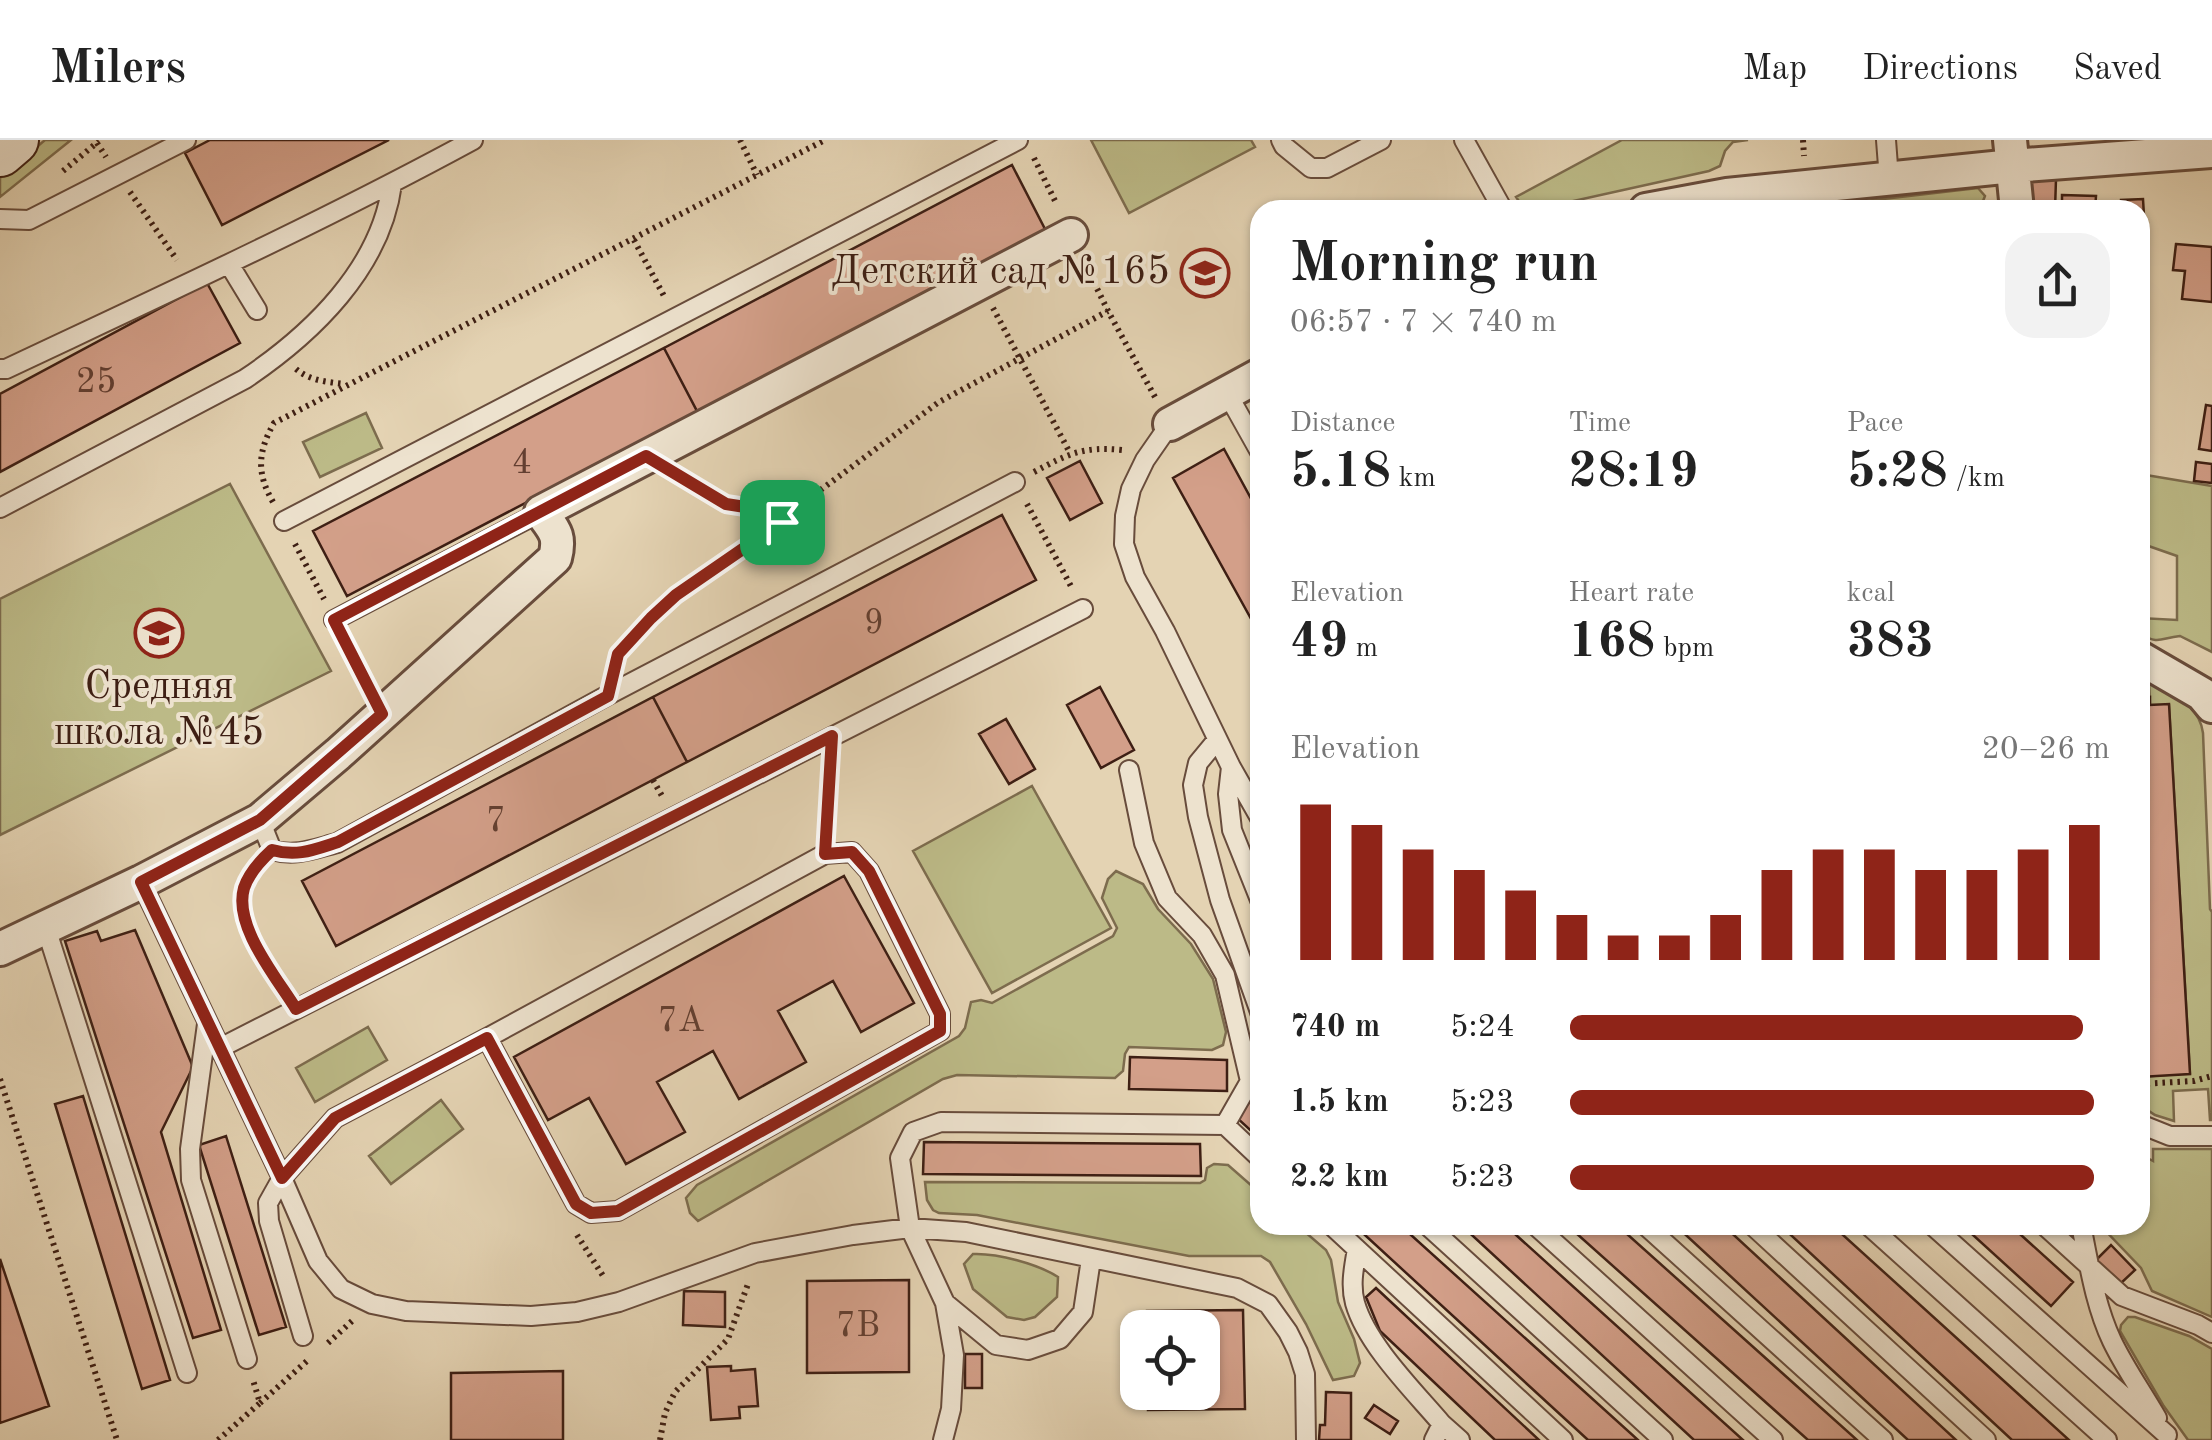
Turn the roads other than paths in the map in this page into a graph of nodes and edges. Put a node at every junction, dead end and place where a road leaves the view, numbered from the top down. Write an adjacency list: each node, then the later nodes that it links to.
1 (14, 140): 9 (main road)
2 (186, 140): 17 (lane)
3 (472, 140): 13 (lane)
4 (1018, 140): 29 (lane)
5 (1281, 140): 6 (lane)
6 (1381, 140)
7 (1464, 140): 14 (lane)
8 (1886, 140): 12 (lane)
9 (0, 152)
10 (2212, 152): 11 (street)
11 (2012, 153): 12 (street); 16 (street)
12 (1889, 179): 15 (street)
13 (392, 184): 19 (lane); 27 (lane)
14 (1497, 200)
15 (1700, 200)
16 (2016, 200)
17 (0, 219)
18 (1071, 235): 28 (street)
19 (229, 264): 20 (lane); 21 (lane)
20 (257, 310)
21 (2, 370)
22 (1250, 380): 23 (street)
23 (1227, 393): 24 (street); 25 (lane)
24 (1170, 424): 34 (lane)
25 (1250, 434)
26 (1015, 482): 38 (lane)
27 (0, 508)
28 (541, 512): 31 (lane); 38 (street)
29 (284, 522)
30 (1084, 609): 46 (lane)
31 (334, 620)
32 (2150, 664): 33 (street)
33 (2212, 706)
34 (1217, 740): 35 (lane); 43 (lane)
35 (1231, 767): 37 (lane); 39 (lane)
36 (1130, 770): 47 (lane)
37 (1250, 800)
38 (266, 835): 40 (street)
39 (1250, 875)
40 (141, 882): 41 (street); 44 (lane)
41 (46, 928): 42 (street); 71 (lane)
42 (0, 949)
43 (1250, 984)
44 (207, 1022): 46 (lane); 70 (lane)
45 (487, 1038): 45 (lane); 53 (lane)
46 (220, 1048): 53 (lane)
47 (1250, 1050)
48 (1250, 1082): 49 (lane)
49 (1224, 1125): 52 (lane); 54 (lane)
50 (2150, 1128): 51 (lane)
51 (2212, 1136)
52 (1250, 1149)
53 (282, 1178): 54 (lane); 69 (lane)
54 (910, 1228): 65 (lane); 67 (lane)
55 (1343, 1235): 64 (lane)
56 (1438, 1235): 78 (lane)
57 (1546, 1235): 79 (lane)
58 (1657, 1235): 80 (lane)
59 (1763, 1235): 81 (lane)
60 (1879, 1235): 82 (lane)
61 (1943, 1235): 73 (lane)
62 (2056, 1235): 66 (lane)
63 (2083, 1235): 66 (lane)
64 (1357, 1248): 72 (lane); 77 (lane)
65 (1091, 1258): 67 (lane); 75 (lane)
66 (2090, 1264): 68 (lane); 73 (lane)
67 (945, 1303): 74 (lane)
68 (2212, 1333)
69 (303, 1336)
70 (247, 1359)
71 (187, 1372)
72 (1438, 1432): 76 (lane)
73 (2168, 1437)
74 (944, 1440)
75 (1306, 1440)
76 (1460, 1440)
77 (1563, 1440)
78 (1663, 1440)
79 (1773, 1440)
80 (1883, 1440)
81 (1986, 1440)
82 (2107, 1440)

